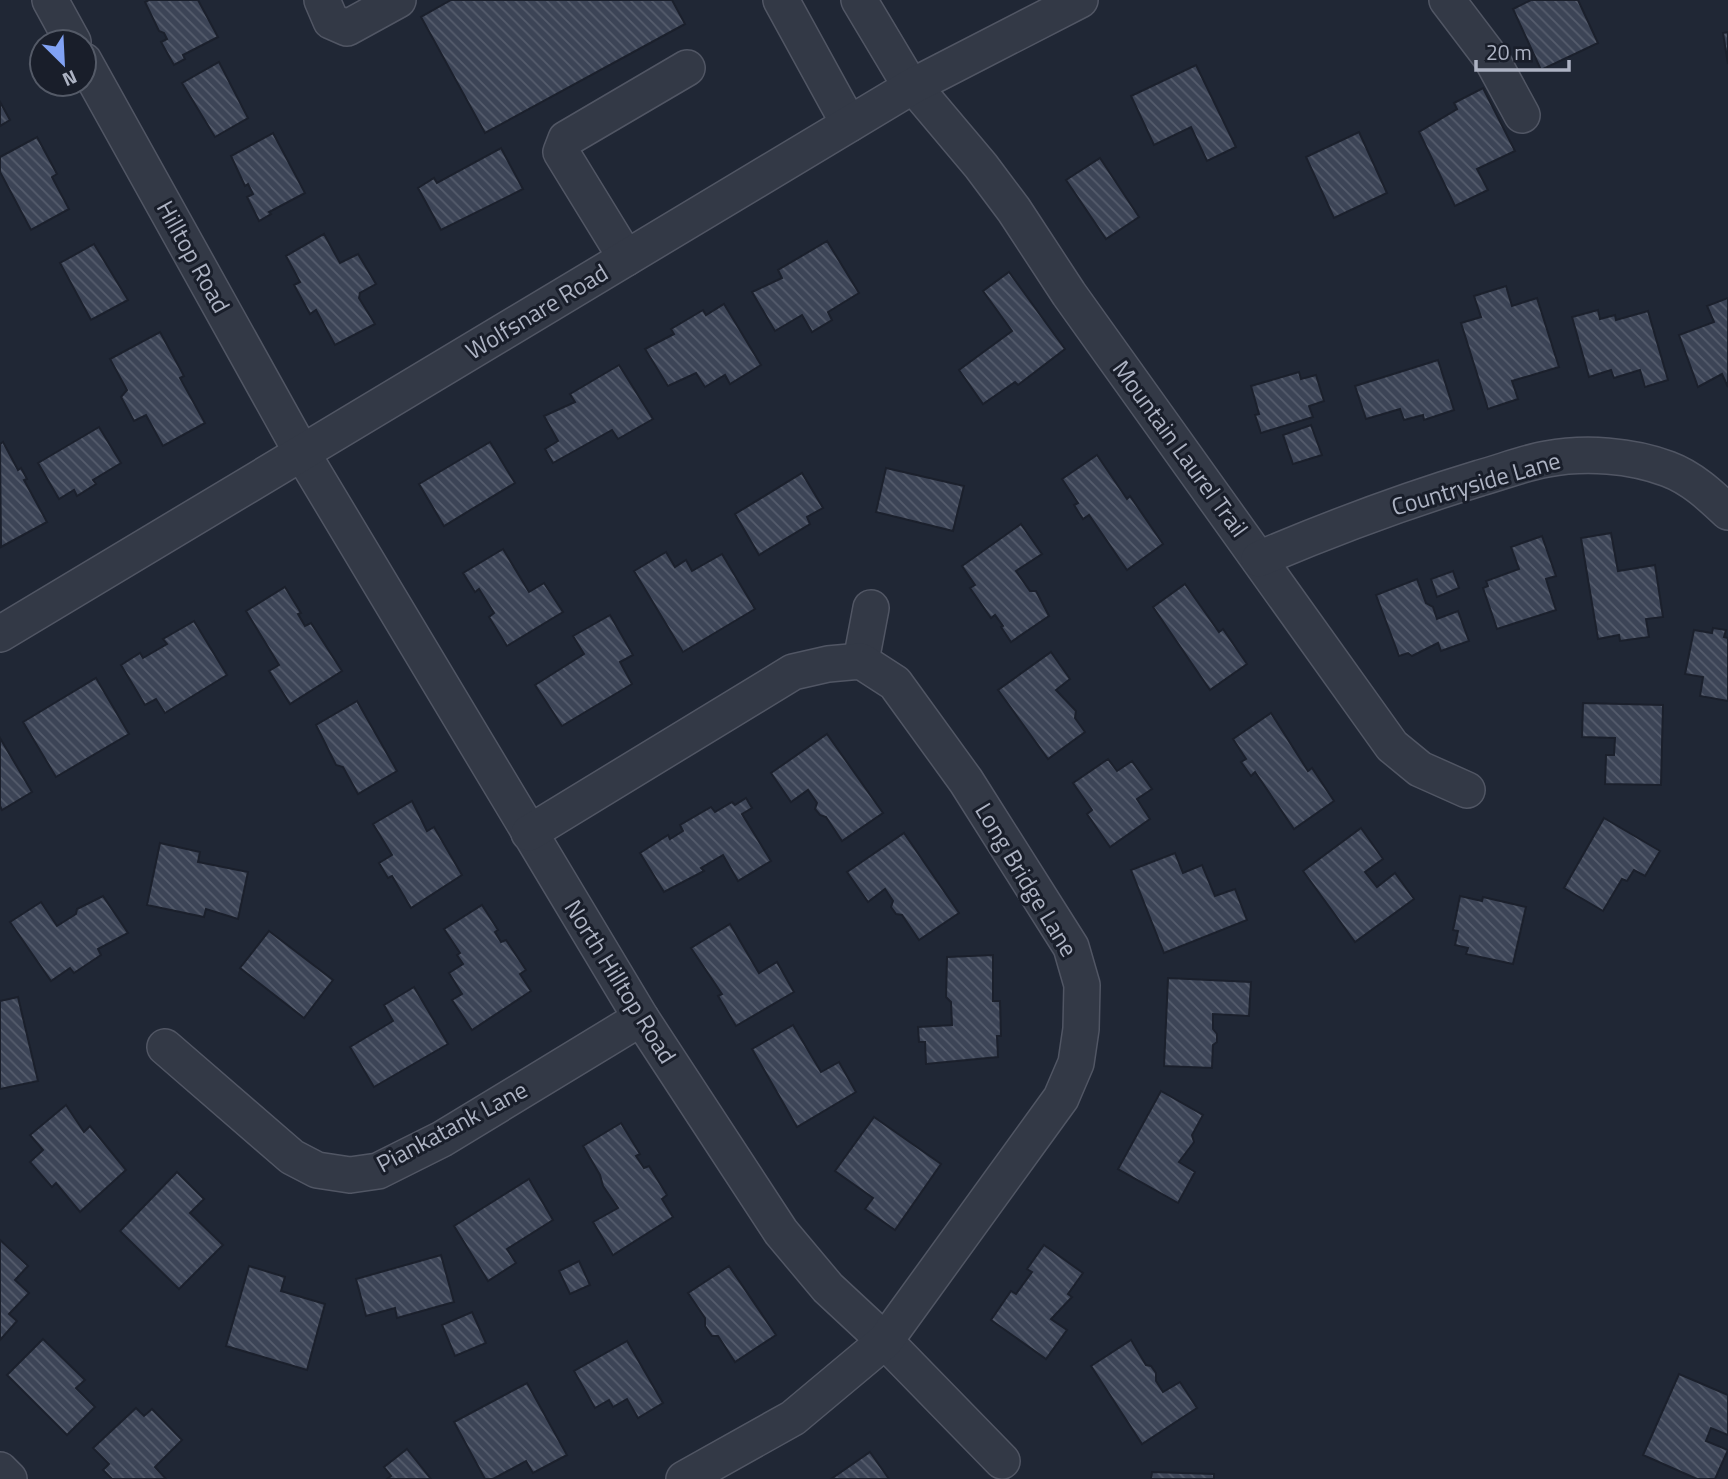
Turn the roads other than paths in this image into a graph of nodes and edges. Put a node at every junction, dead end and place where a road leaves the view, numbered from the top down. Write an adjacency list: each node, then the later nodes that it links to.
1 (50, 0): 8 (street)
2 (322, 0): 3 (street)
3 (398, 0)
4 (781, 0): 13 (street)
5 (859, 0): 11 (street, Mountain Laurel Trail)
6 (1080, 0): 11 (street, Wolfsnare Road)
7 (1447, 0): 12 (street)
8 (65, 28)
9 (687, 68): 14 (street)
10 (98, 86): 15 (street, Hilltop Road)
11 (911, 87): 13 (street, Wolfsnare Road); 17 (street, Mountain Laurel Trail)
12 (1522, 115)
13 (849, 124): 14 (street, Wolfsnare Road)
14 (626, 258): 15 (street, Wolfsnare Road)
15 (302, 453): 19 (street, Wolfsnare Road); 22 (street, North Hilltop Road)
16 (1728, 512): 17 (street, Countryside Lane)
17 (1259, 559): 21 (street, Mountain Laurel Trail)
18 (871, 608): 20 (street)
19 (0, 635)
20 (861, 661): 22 (street); 25 (street, Long Bridge Lane)
21 (1467, 790)
22 (529, 832): 23 (street, North Hilltop Road)
23 (641, 1018): 24 (street, Piankatank Lane); 25 (street, North Hilltop Road)
24 (164, 1046)
25 (885, 1341): 26 (street, North Hilltop Road); 29 (street, Long Bridge Lane)
26 (1002, 1461)
27 (0, 1470): 28 (street)
28 (9, 1479)
29 (684, 1479)

